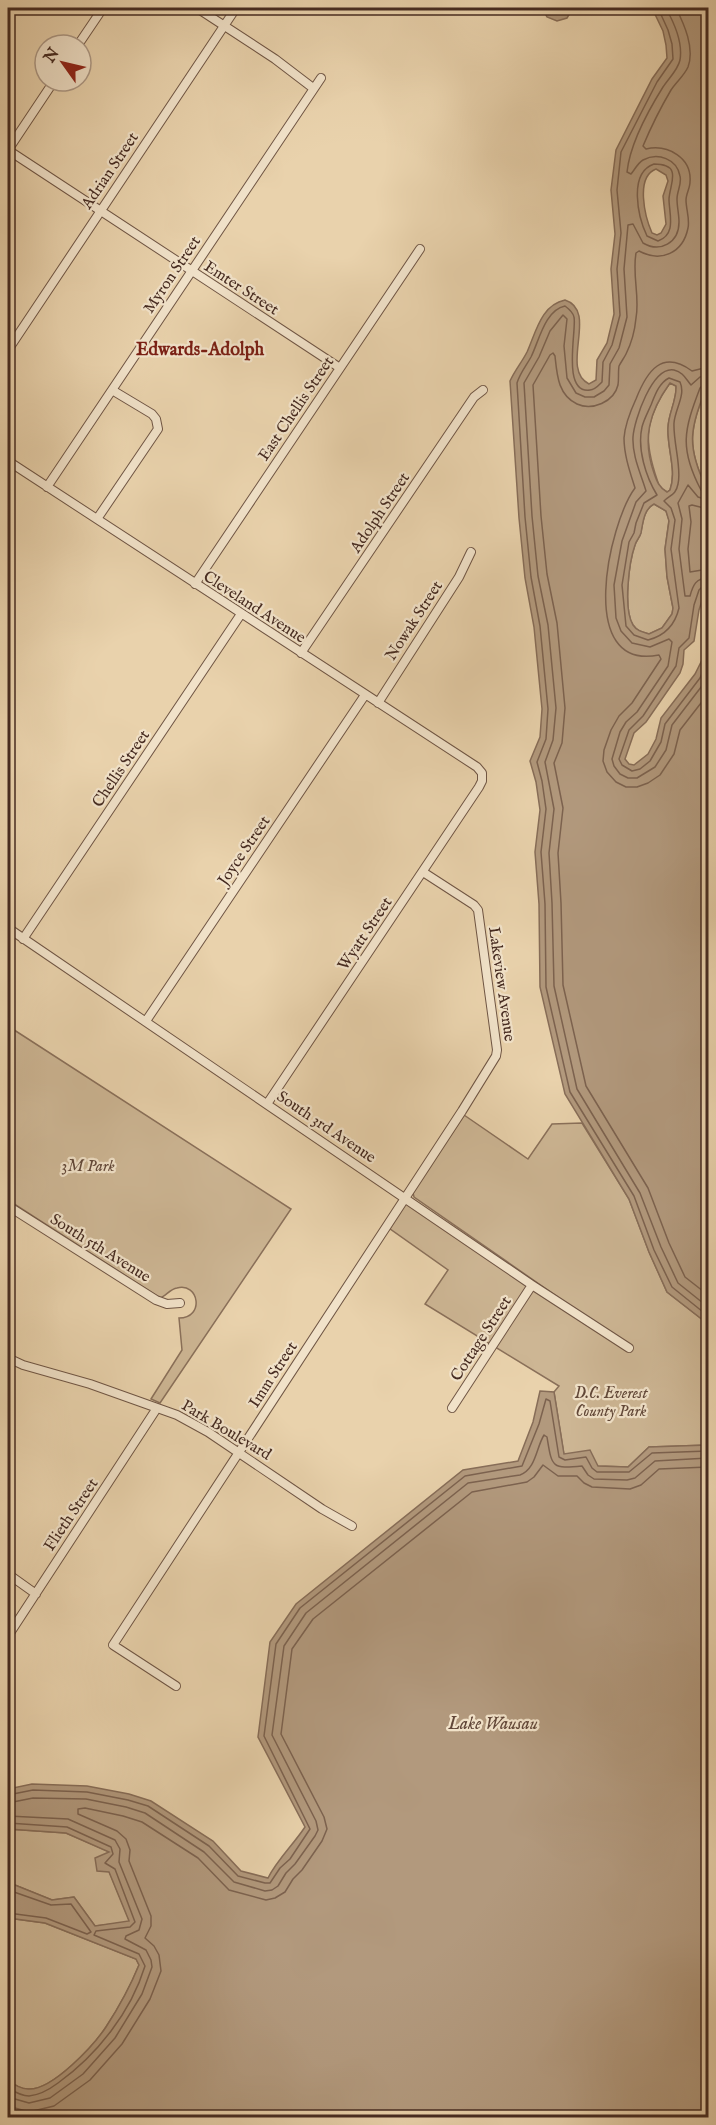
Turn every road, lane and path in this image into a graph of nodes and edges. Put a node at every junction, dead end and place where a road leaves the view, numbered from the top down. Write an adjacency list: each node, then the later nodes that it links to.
1 (103, 8): 5 (street)
2 (197, 8): 4 (street)
3 (236, 8): 4 (street, Adrian Street)
4 (224, 25): 7 (street); 10 (street, Adrian Street)
5 (86, 33)
6 (321, 78): 7 (street, Myron Street)
7 (313, 88): 12 (street, Myron Street)
8 (46, 93): 9 (street)
9 (8, 150): 10 (street, Emter Street)
10 (100, 211): 12 (street, Emter Street); 13 (street, Adrian Street)
11 (420, 249): 14 (street, East Chellis Street)
12 (191, 271): 14 (street, Emter Street); 15 (street, Myron Street)
13 (8, 350)
14 (340, 368): 21 (street, East Chellis Street)
15 (112, 390): 18 (street, Myron Street); 19 (street)
16 (483, 390): 23 (street, Adolph Street)
17 (8, 461): 18 (street, Cleveland Avenue)
18 (47, 487): 19 (street, Cleveland Avenue)
19 (97, 519): 21 (street, Cleveland Avenue)
20 (471, 552): 25 (street, Nowak Street)
21 (195, 584): 22 (street, Cleveland Avenue)
22 (241, 614): 23 (street, Cleveland Avenue); 29 (street, Chellis Street)
23 (301, 653): 24 (street, Cleveland Avenue)
24 (365, 695): 25 (street, Cleveland Avenue); 30 (street, Joyce Street)
25 (378, 703): 26 (street, Cleveland Avenue)
26 (483, 777): 27 (street, Wyatt Street)
27 (423, 872): 31 (street, Lakeview Avenue); 32 (street, Wyatt Street)
28 (8, 928): 29 (street, South 3rd Avenue)
29 (23, 939): 30 (street, South 3rd Avenue)
30 (146, 1021): 32 (street, South 3rd Avenue)
31 (496, 1056): 33 (street, Imm Street)
32 (267, 1104): 33 (street, South 3rd Avenue)
33 (405, 1197): 35 (street, South 3rd Avenue); 41 (street, Imm Street)
34 (8, 1206): 36 (street, South 5th Avenue)
35 (532, 1284): 37 (street, South 3rd Avenue); 40 (street, Cottage Street)
36 (180, 1303)
37 (629, 1348)
38 (8, 1358): 39 (street, Park Boulevard)
39 (157, 1408): 41 (street, Park Boulevard); 44 (street, Flieth Street)
40 (452, 1408)
41 (238, 1452): 42 (street, Park Boulevard); 46 (street, Imm Street)
42 (352, 1526)
43 (8, 1574): 44 (street)
44 (36, 1594): 45 (street, Flieth Street)
45 (8, 1636)
46 (176, 1686)

